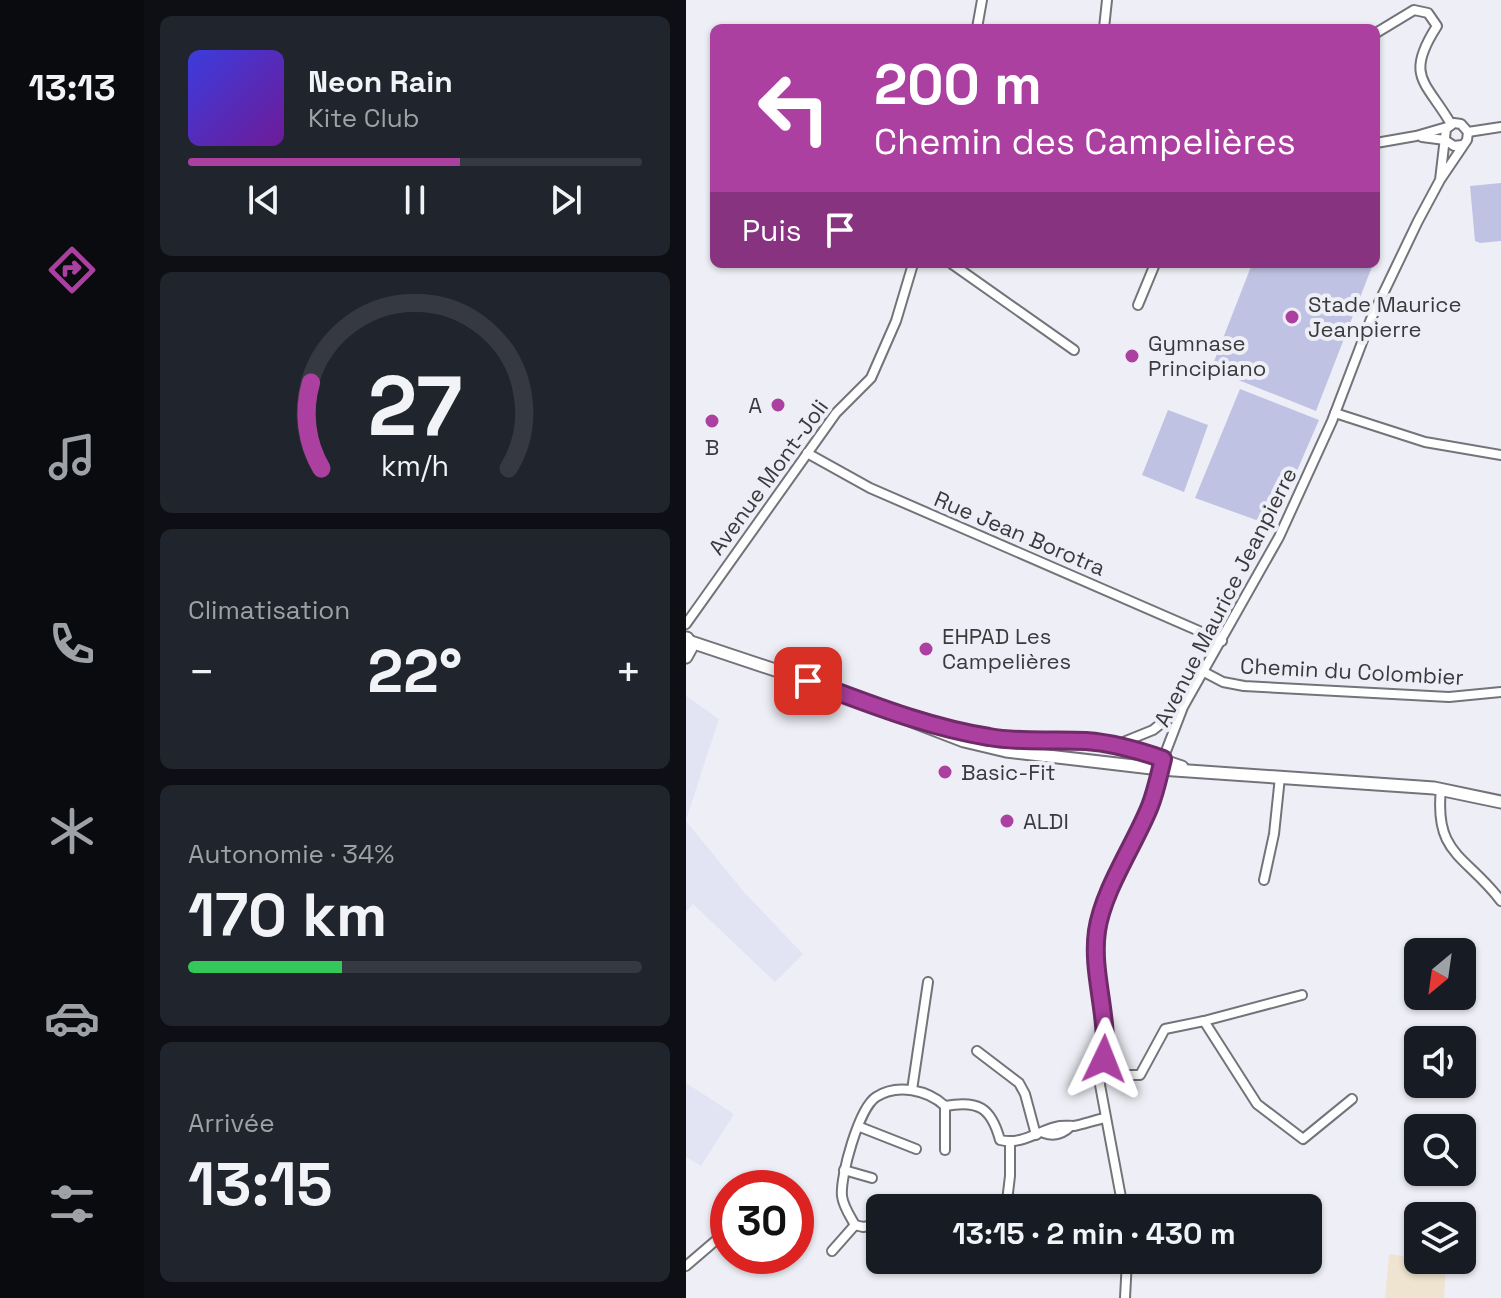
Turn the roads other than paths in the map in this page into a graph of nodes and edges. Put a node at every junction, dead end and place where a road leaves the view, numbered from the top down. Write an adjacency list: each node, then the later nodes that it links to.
1 (982, 0): 3 (street)
2 (1107, 0): 4 (street)
3 (978, 24)
4 (1104, 24)
5 (1380, 31): 6 (street)
6 (1449, 126): 8 (street); 9 (street); 10 (street)
7 (1501, 127): 8 (street)
8 (1468, 132): 12 (street)
9 (1416, 136): 10 (street); 11 (street)
10 (1445, 140): 12 (street); 13 (street, Avenue Maurice Jeanpierre)
11 (1380, 142)
12 (1462, 145): 13 (street, Avenue Maurice Jeanpierre)
13 (1440, 180): 19 (street, Avenue Maurice Jeanpierre)
14 (912, 268): 20 (street, Avenue Mont-Joli)
15 (958, 268): 18 (street)
16 (1153, 268): 17 (street)
17 (1138, 305)
18 (1074, 350)
19 (1335, 413): 21 (street); 24 (street, Avenue Maurice Jeanpierre)
20 (807, 453): 22 (street, Avenue Mont-Joli); 24 (street, Rue Jean Borotra)
21 (1501, 455)
22 (686, 624)
23 (688, 640): 25 (main road); 29 (main road)
24 (1222, 641): 26 (street, Avenue Maurice Jeanpierre)
25 (686, 657)
26 (1204, 672): 27 (street, Chemin du Colombier); 28 (street, Avenue Maurice Jeanpierre)
27 (1501, 692)
28 (1183, 707): 30 (street); 31 (street, Avenue Maurice Jeanpierre)
29 (921, 723): 30 (main road); 31 (main road)
30 (1116, 745): 31 (main road)
31 (1162, 764): 32 (main road); 41 (street, Avenue Maurice Jeanpierre)
32 (1280, 777): 33 (main road); 35 (street)
33 (1441, 789): 34 (main road); 36 (street)
34 (1501, 802)
35 (1264, 880)
36 (1501, 901)
37 (928, 982): 42 (street)
38 (1302, 995): 39 (street)
39 (1204, 1021): 41 (street); 43 (street)
40 (977, 1051): 47 (street)
41 (1102, 1075): 45 (street, Avenue Maurice Jeanpierre)
42 (912, 1090): 44 (street); 46 (street)
43 (1352, 1099)
44 (945, 1106): 48 (street); 50 (street)
45 (1105, 1118): 47 (street); 54 (street, Avenue Maurice Jeanpierre)
46 (860, 1127): 49 (street); 51 (street)
47 (1040, 1134): 48 (street)
48 (1010, 1142): 53 (street)
49 (916, 1149)
50 (945, 1150)
51 (844, 1170): 52 (street); 55 (street)
52 (872, 1178)
53 (1008, 1194)
54 (1120, 1194)
55 (855, 1225): 56 (street); 58 (street)
56 (866, 1226)
57 (710, 1245): 59 (street)
58 (832, 1251)
59 (686, 1266)
60 (1126, 1274): 61 (street)
61 (1125, 1298)

